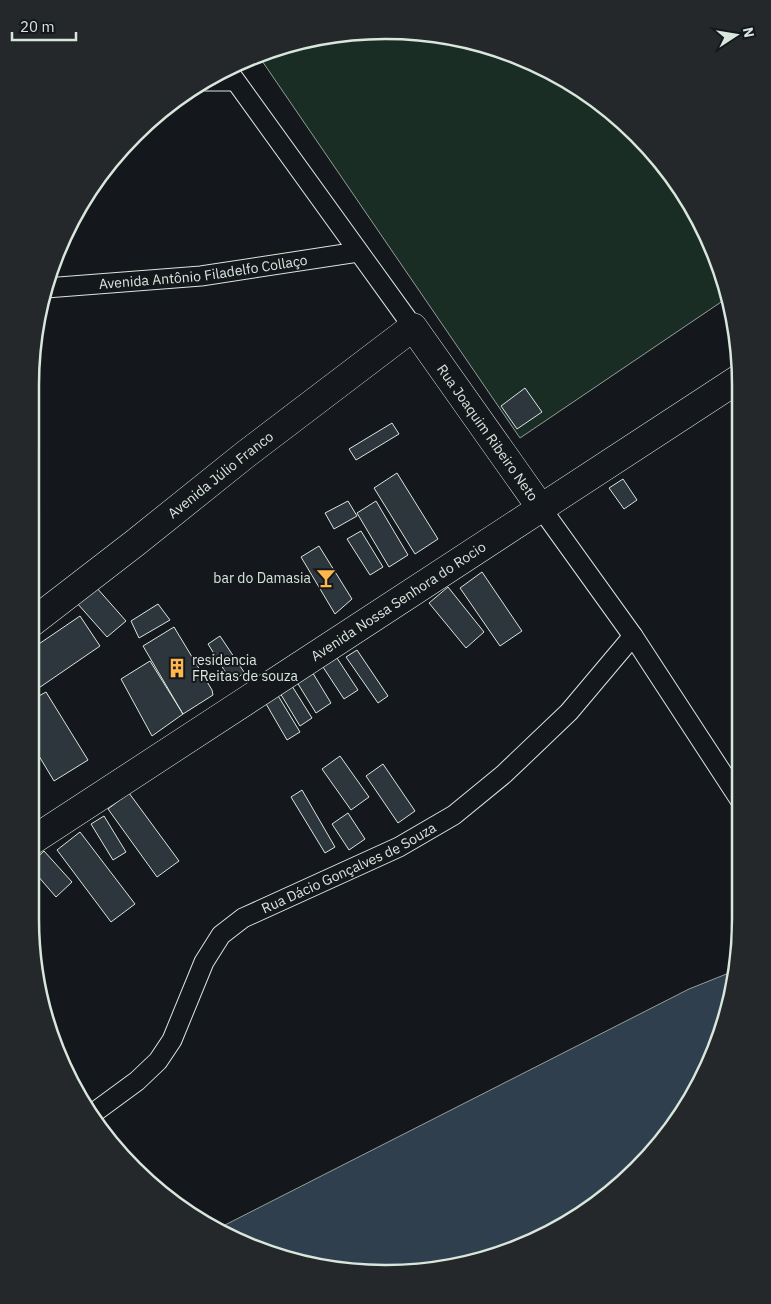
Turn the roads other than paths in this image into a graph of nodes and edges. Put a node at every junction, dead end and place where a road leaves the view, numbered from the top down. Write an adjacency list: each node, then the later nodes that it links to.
1 (231, 75): 2 (street, Rua Joaquim Ribeiro Neto)
2 (358, 252): 3 (street, Avenida Antônio Filadelfo Collaço); 4 (street, Rua Joaquim Ribeiro Neto)
3 (53, 287)
4 (413, 327): 6 (main road, Rua Joaquim Ribeiro Neto); 7 (main road, Avenida Júlio Franco)
5 (732, 383): 6 (main road, Avenida Nossa Senhora do Rocio)
6 (541, 508): 8 (street, Rua Joaquim Ribeiro Neto); 10 (main road, Avenida Nossa Senhora do Rocio)
7 (39, 617)
8 (633, 636): 9 (street, Rua Joaquim Ribeiro Neto); 11 (street, Rua Dácio Gonçalves de Souza)
9 (732, 788)
10 (39, 836)
11 (97, 1111)

